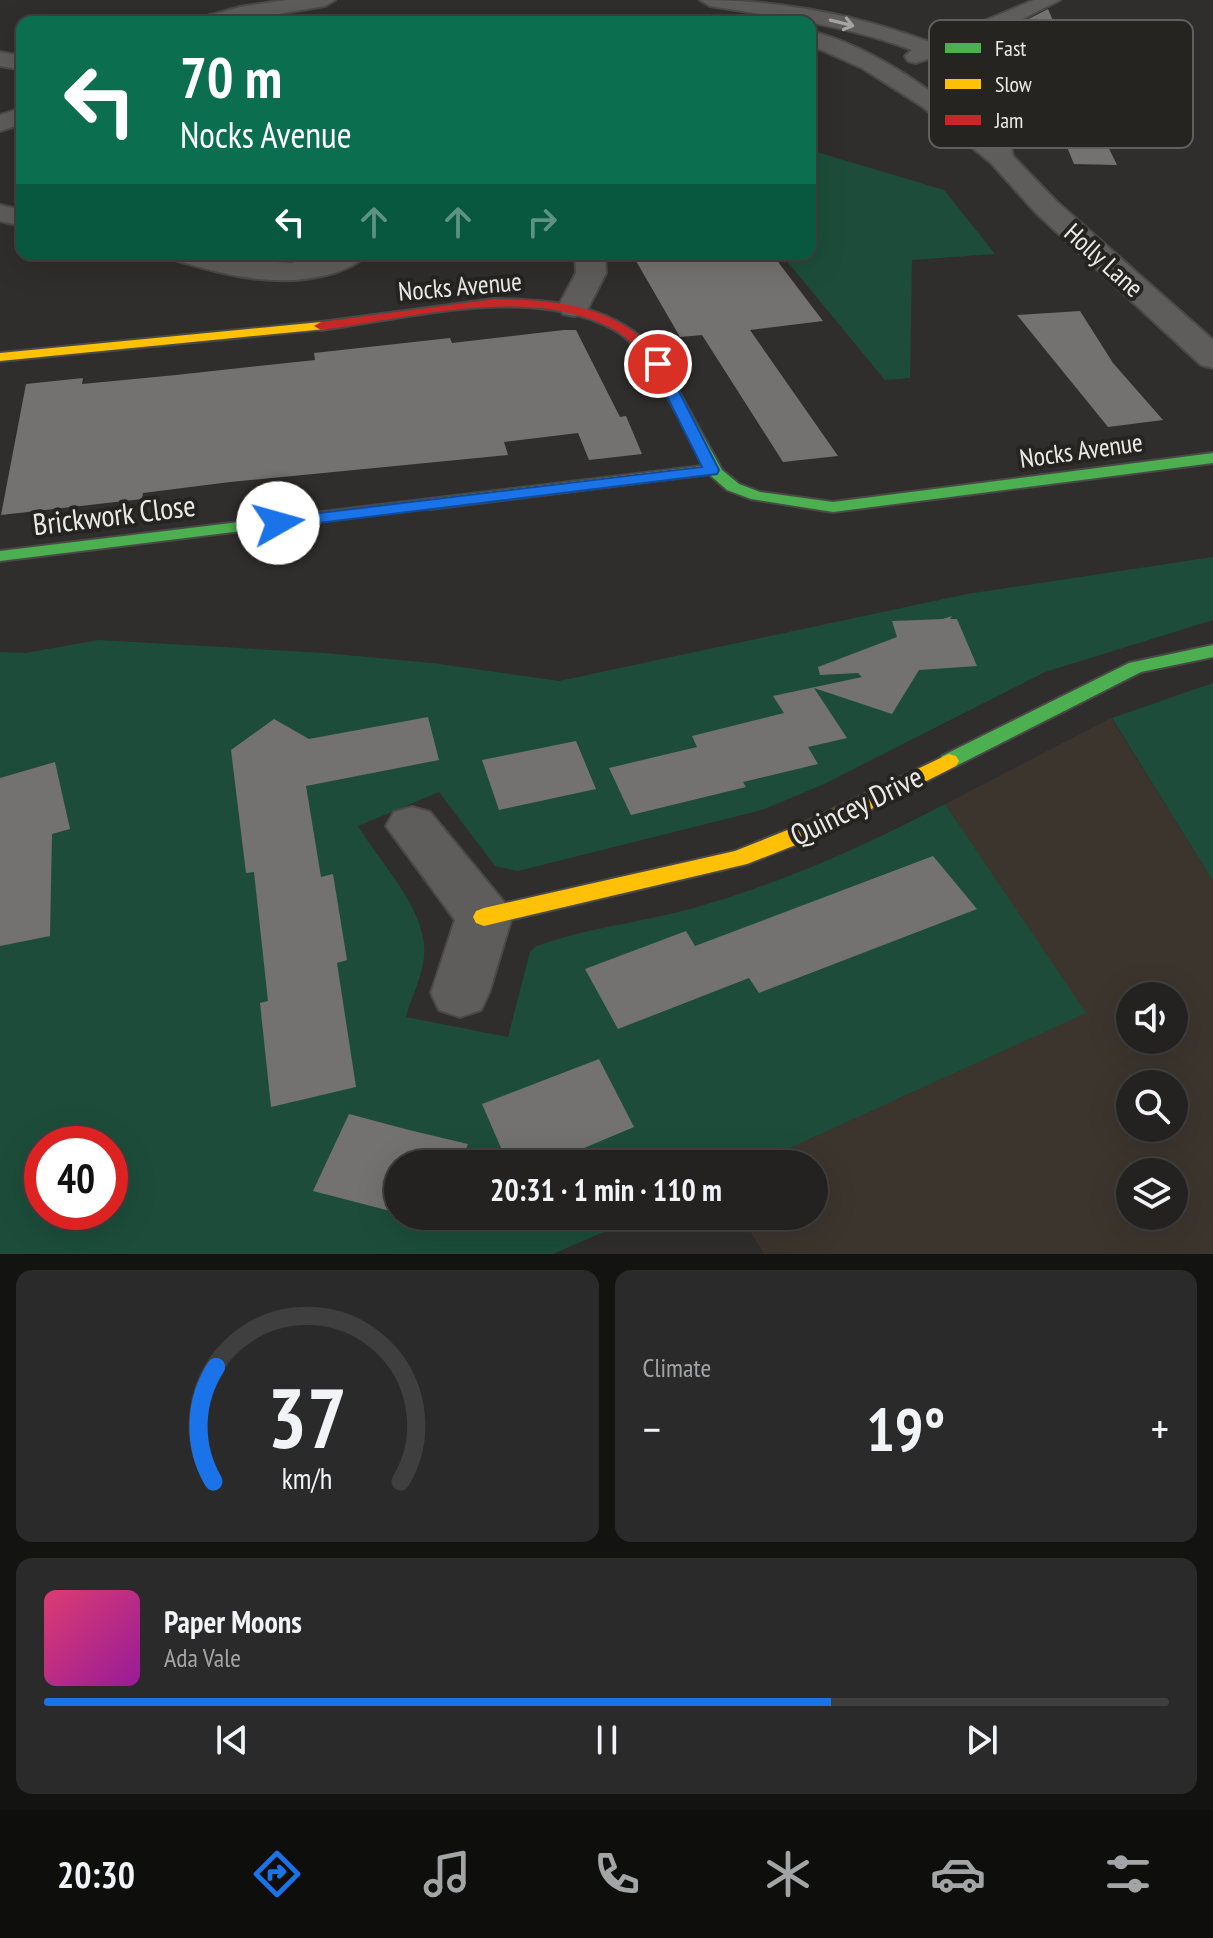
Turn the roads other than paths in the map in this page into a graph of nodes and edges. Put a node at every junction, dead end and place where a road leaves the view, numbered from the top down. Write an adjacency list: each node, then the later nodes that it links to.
1 (325, 0): 5 (street)
2 (686, 0): 6 (street)
3 (710, 0): 7 (street, one-way to 7)
4 (1050, 0): 9 (street)
5 (229, 16)
6 (746, 16)
7 (811, 16)
8 (816, 17): 11 (street, one-way to 11)
9 (1004, 20)
10 (816, 40): 13 (street, Holly Lane)
11 (929, 50)
12 (929, 52): 13 (street)
13 (870, 63): 14 (street, Holly Lane)
14 (929, 101)
15 (988, 148): 17 (street, Holly Lane)
16 (998, 148): 17 (street)
17 (1000, 158): 23 (street, Holly Lane)
18 (208, 260): 19 (street)
19 (337, 260)
20 (590, 260): 21 (street)
21 (574, 307): 22 (street, Nocks Avenue); 25 (street, Nocks Avenue)
22 (0, 357)
23 (1213, 358)
24 (1213, 458): 25 (street, Nocks Avenue)
25 (711, 470): 26 (street, Brickwork Close)
26 (0, 556)
27 (1213, 651): 29 (street, Quincey Drive)
28 (412, 826): 29 (street)
29 (484, 917): 30 (street)
30 (460, 993)

